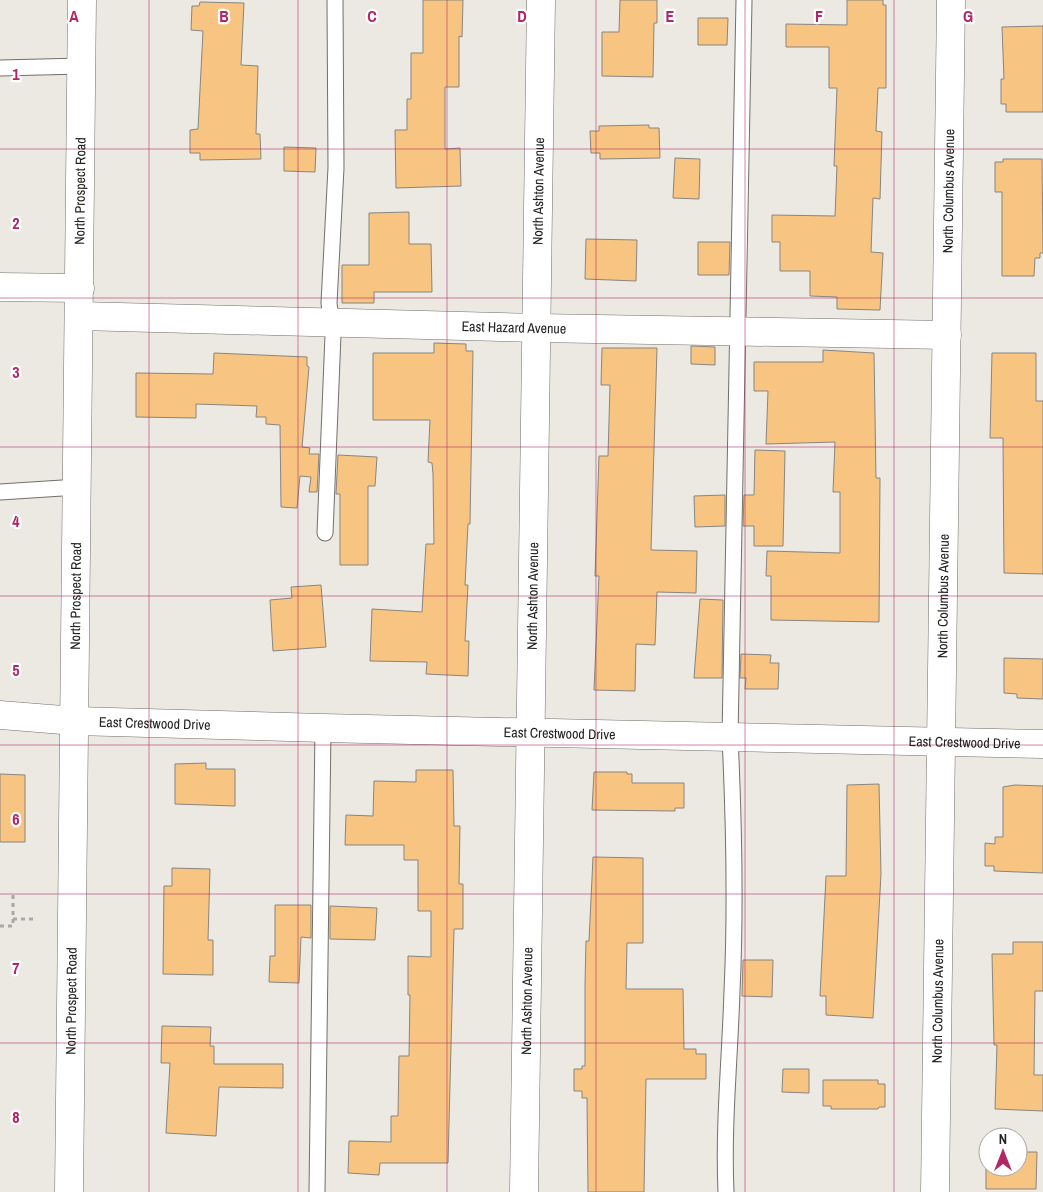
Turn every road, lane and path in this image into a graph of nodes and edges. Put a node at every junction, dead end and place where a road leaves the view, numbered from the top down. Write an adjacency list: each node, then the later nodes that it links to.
1 (82, 0): 6 (street, North Prospect Road)
2 (335, 0): 11 (lane)
3 (541, 0): 12 (street, North Ashton Avenue)
4 (744, 0): 13 (lane)
5 (951, 0): 14 (street, North Columbus Avenue)
6 (82, 66): 7 (lane); 9 (street, North Prospect Road)
7 (0, 68)
8 (0, 287): 9 (street)
9 (80, 288): 10 (street, North Prospect Road)
10 (80, 316): 11 (street, East Hazard Avenue); 15 (street, North Prospect Road)
11 (331, 323): 12 (street, East Hazard Avenue); 17 (lane)
12 (537, 328): 13 (street, East Hazard Avenue); 21 (street, North Ashton Avenue)
13 (738, 332): 14 (street, East Hazard Avenue); 22 (lane)
14 (946, 335): 23 (street, North Columbus Avenue)
15 (78, 487): 16 (lane); 19 (street, North Prospect Road)
16 (0, 492)
17 (325, 533)
18 (0, 715): 19 (street, East Crestwood Drive)
19 (75, 721): 20 (street, East Crestwood Drive); 29 (street, North Prospect Road)
20 (323, 728): 21 (street, East Crestwood Drive); 30 (lane)
21 (529, 734): 22 (street, East Crestwood Drive); 31 (street, North Ashton Avenue)
22 (730, 738): 23 (street, East Crestwood Drive); 32 (lane)
23 (941, 742): 24 (street, East Crestwood Drive); 33 (street, North Columbus Avenue)
24 (1043, 744)
25 (13, 894): 26 (path)
26 (13, 919): 27 (path); 28 (path)
27 (35, 919)
28 (0, 926)
29 (69, 1192)
30 (317, 1192)
31 (524, 1192)
32 (726, 1192)
33 (935, 1192)

